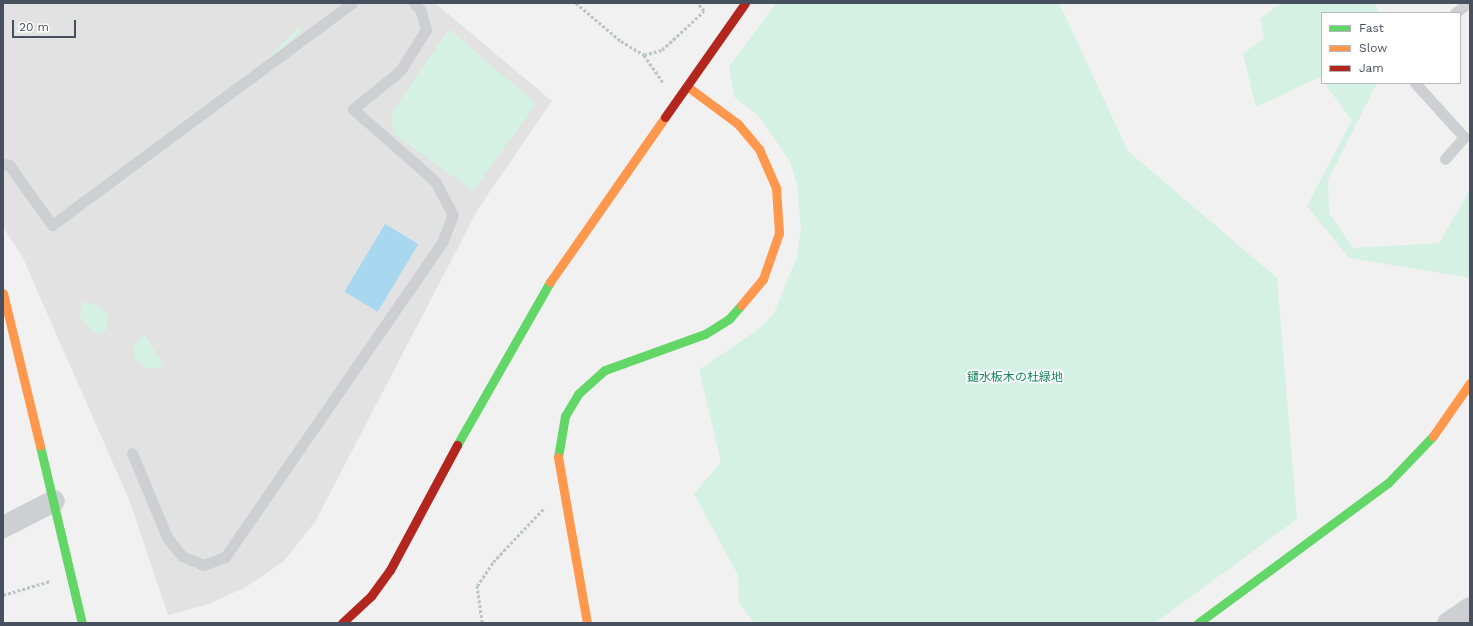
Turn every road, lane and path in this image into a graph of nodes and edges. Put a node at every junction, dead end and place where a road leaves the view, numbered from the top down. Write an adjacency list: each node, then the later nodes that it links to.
1 (352, 3): 13 (lane)
2 (414, 3): 17 (lane)
3 (576, 3): 8 (path)
4 (697, 3): 8 (path)
5 (745, 3): 11 (street)
6 (1468, 3): 7 (lane)
7 (1456, 12)
8 (644, 55): 9 (path)
9 (664, 84)
10 (1416, 84): 12 (lane)
11 (688, 87): 18 (street); 25 (street)
12 (1445, 159)
13 (3, 164)
14 (3, 293): 15 (street)
15 (7, 320): 19 (street)
16 (1470, 383): 28 (street)
17 (132, 453)
18 (562, 489): 26 (path); 27 (street)
19 (54, 500): 20 (street); 24 (street)
20 (3, 527)
21 (52, 581): 22 (path)
22 (3, 595)
23 (1470, 608): 29 (street)
24 (82, 623)
25 (342, 623)
26 (482, 623)
27 (587, 623)
28 (1198, 623)
29 (1448, 623)

